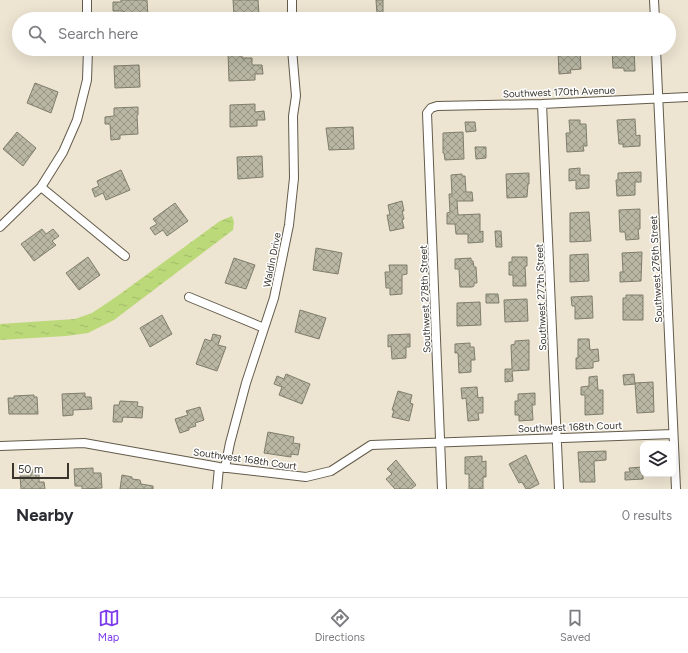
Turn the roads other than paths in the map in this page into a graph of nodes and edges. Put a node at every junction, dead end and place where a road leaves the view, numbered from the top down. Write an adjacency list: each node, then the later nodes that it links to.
1 (87, 0): 4 (street)
2 (292, 0): 5 (street)
3 (654, 0): 6 (street)
4 (88, 12)
5 (292, 12)
6 (655, 12)
7 (88, 56): 14 (street)
8 (293, 56): 18 (street, Waldin Drive)
9 (656, 56): 11 (street, Southwest 276th Street)
10 (688, 97): 11 (street, Southwest 170th Avenue)
11 (658, 98): 12 (street, Southwest 170th Avenue); 19 (street, Southwest 276th Street)
12 (542, 104): 13 (street, Southwest 170th Avenue); 20 (street, Southwest 277th Street)
13 (431, 108): 21 (street, Southwest 278th Street)
14 (41, 187): 15 (street); 16 (street)
15 (0, 227)
16 (125, 256)
17 (189, 297): 18 (street)
18 (264, 328): 23 (street, Waldin Drive)
19 (673, 434): 20 (street, Southwest 168th Court); 27 (street, Southwest 276th Street)
20 (557, 438): 21 (street, Southwest 168th Court); 26 (street, Southwest 277th Street)
21 (440, 442): 23 (street, Southwest 168th Court); 25 (street, Southwest 278th Street)
22 (0, 446): 23 (street, Southwest 168th Court)
23 (222, 467): 24 (street, Waldin Drive)
24 (217, 489)
25 (442, 489)
26 (559, 489)
27 (676, 489)

